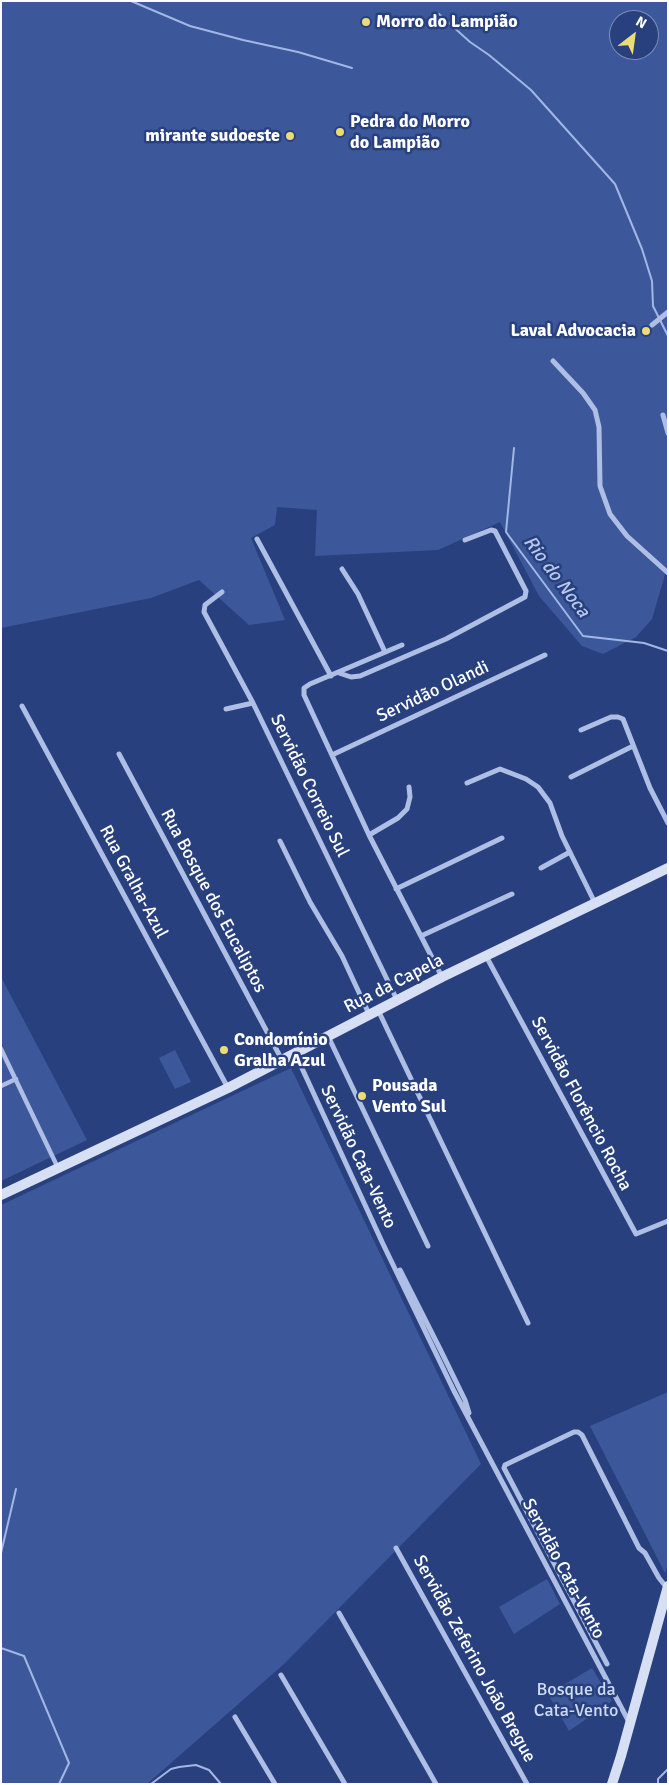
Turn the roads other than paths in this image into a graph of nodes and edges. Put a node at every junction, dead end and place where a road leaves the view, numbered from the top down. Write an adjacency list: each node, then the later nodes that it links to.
1 (668, 312): 2 (street)
2 (652, 325)
3 (552, 361): 9 (street)
4 (663, 415): 5 (street)
5 (668, 433)
6 (257, 538): 15 (street)
7 (465, 540): 14 (street)
8 (342, 569): 12 (street)
9 (668, 573)
10 (222, 592): 16 (street, Servidão Correio Sul)
11 (402, 645): 12 (street)
12 (385, 652): 14 (street)
13 (545, 655): 22 (street, Servidão Olandi)
14 (338, 673): 15 (street)
15 (331, 676): 22 (street)
16 (253, 703): 18 (street); 39 (street, Servidão Correio Sul)
17 (22, 706): 47 (street, Rua Gralha-Azul)
18 (226, 709)
19 (581, 730): 20 (street)
20 (633, 746): 23 (street); 26 (street)
21 (119, 754): 44 (street, Rua Bosque dos Eucaliptos)
22 (332, 755): 27 (street)
23 (571, 777)
24 (467, 783): 30 (street)
25 (409, 787): 27 (street)
26 (668, 823)
27 (368, 835): 33 (street)
28 (502, 838): 33 (street)
29 (280, 840): 40 (street)
30 (570, 852): 31 (street); 35 (street)
31 (541, 868)
32 (668, 868): 35 (main road, Rua da Capela)
33 (396, 888): 36 (street)
34 (512, 894): 36 (street)
35 (594, 903): 37 (main road, Rua da Capela)
36 (421, 936): 38 (street)
37 (485, 956): 38 (main road, Rua da Capela); 50 (street, Servidão Florêncio Rocha)
38 (442, 977): 39 (main road, Rua da Capela)
39 (397, 1000): 40 (main road, Rua da Capela)
40 (373, 1012): 41 (main road, Rua da Capela); 52 (street)
41 (328, 1036): 43 (main road, Rua da Capela); 51 (street)
42 (1, 1049): 45 (street)
43 (295, 1053): 44 (main road, Rua da Capela); 54 (street, Servidão Cata-Vento)
44 (282, 1060): 47 (main road, Rua da Capela)
45 (16, 1079): 46 (street); 48 (street)
46 (1, 1086)
47 (228, 1088): 48 (main road, Rua da Capela)
48 (58, 1168): 49 (main road, Rua da Capela)
49 (1, 1195)
50 (668, 1221)
51 (428, 1246)
52 (528, 1323)
53 (538, 1532): 54 (street); 56 (street); 58 (street)
54 (530, 1536): 61 (street, Servidão Cata-Vento)
55 (396, 1548): 65 (street, Servidão Zeferino João Bregue)
56 (667, 1587): 61 (main road)
57 (339, 1613): 64 (street)
58 (607, 1664)
59 (281, 1675): 63 (street)
60 (235, 1717): 62 (street)
61 (630, 1724): 66 (main road)
62 (275, 1784)
63 (345, 1784)
64 (436, 1784)
65 (527, 1784)
66 (612, 1784)

